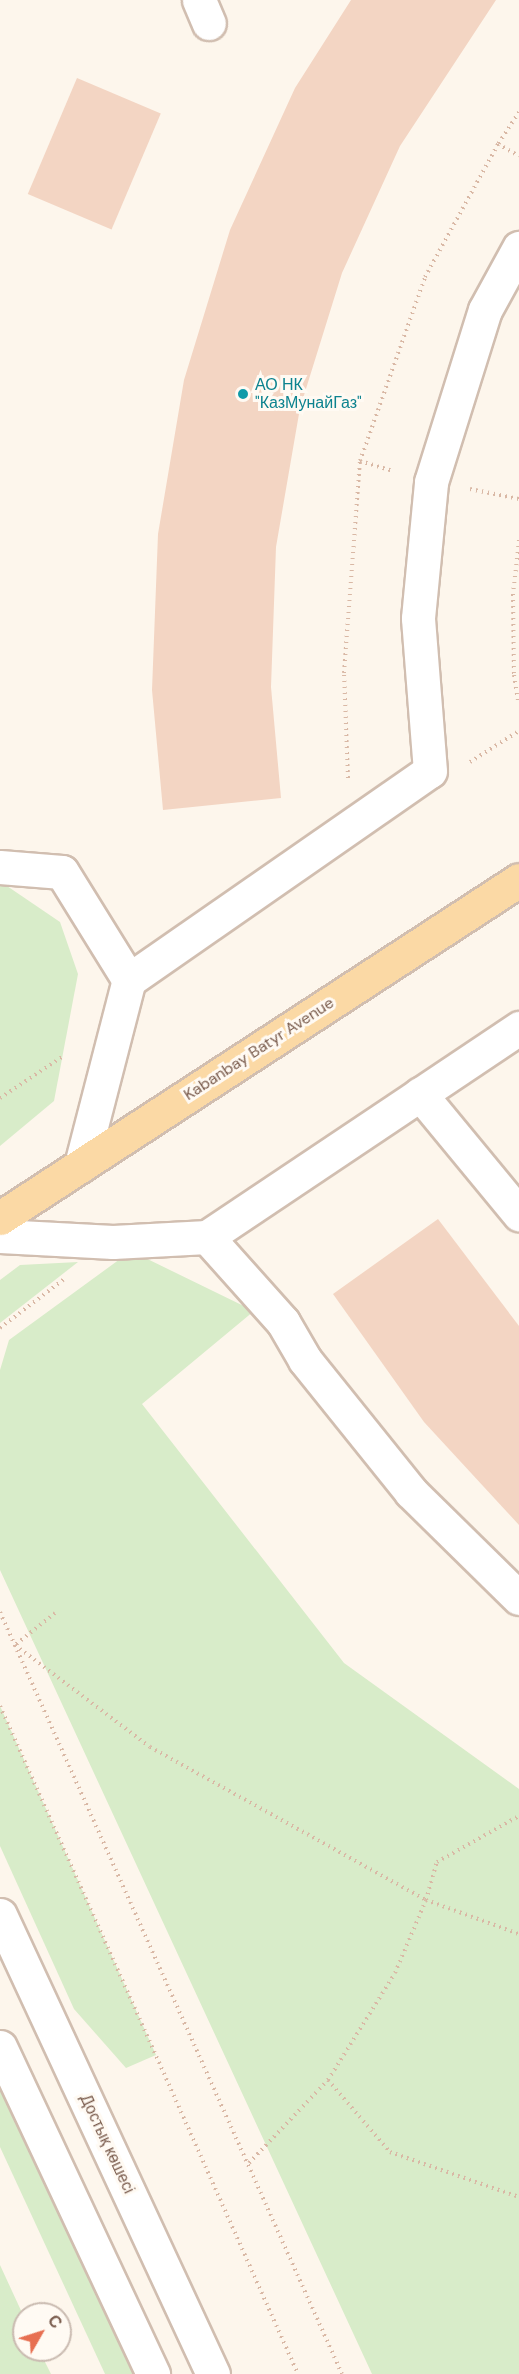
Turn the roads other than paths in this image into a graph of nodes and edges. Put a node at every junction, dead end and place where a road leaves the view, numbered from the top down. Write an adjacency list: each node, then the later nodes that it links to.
1 (519, 248): 4 (street)
2 (0, 867): 4 (street)
3 (519, 880): 7 (main road, Kabanbay Batyr Avenue)
4 (129, 980): 7 (street)
5 (519, 1028): 6 (street)
6 (420, 1094): 8 (street); 11 (street)
7 (81, 1165): 9 (main road, Kabanbay Batyr Avenue)
8 (519, 1214)
9 (0, 1218)
10 (0, 1236): 11 (street)
11 (207, 1237): 12 (street)
12 (519, 1598)
13 (0, 1915): 16 (street, Достық көшесі)
14 (0, 2047): 15 (street)
15 (153, 2374)
16 (213, 2374)

